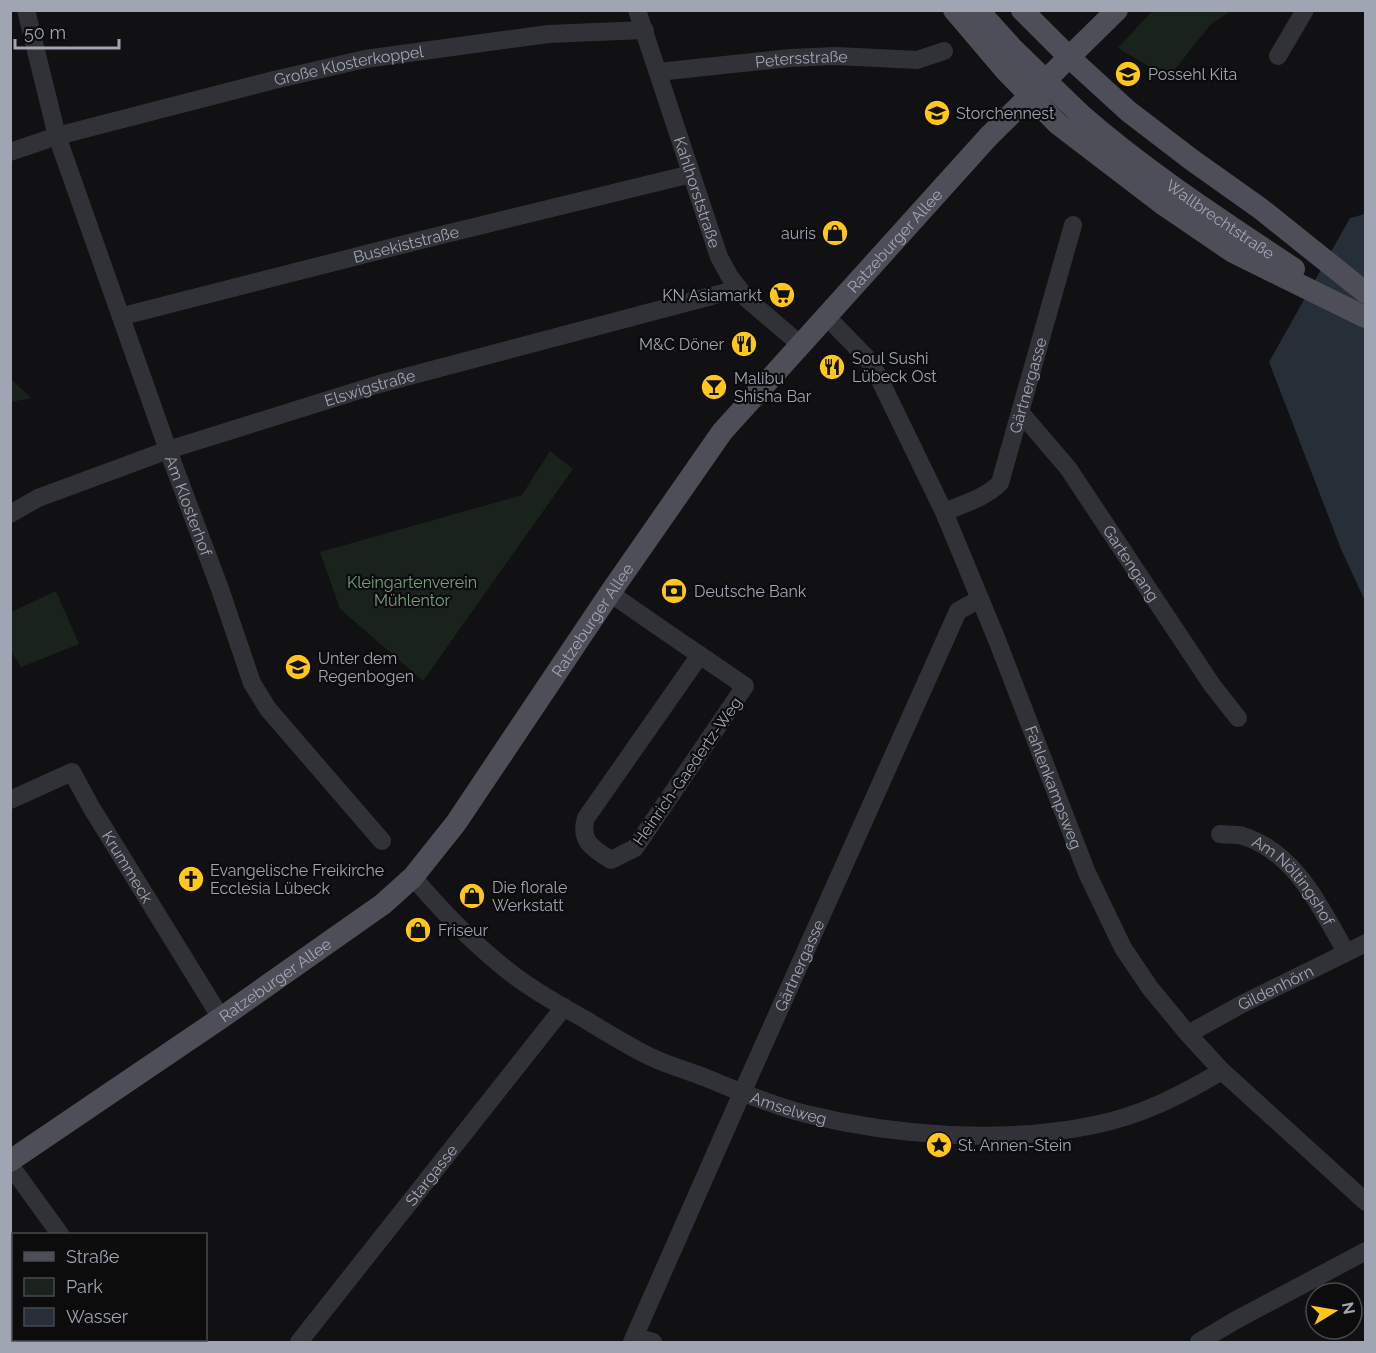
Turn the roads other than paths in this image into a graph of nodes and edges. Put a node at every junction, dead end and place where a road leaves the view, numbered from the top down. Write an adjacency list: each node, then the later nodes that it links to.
1 (26, 10): 16 (street, Am Klosterhof)
2 (638, 10): 9 (street, Kahlhorststraße)
3 (954, 10): 14 (main road)
4 (978, 10): 15 (main road, bridge)
5 (999, 10): 15 (main road)
6 (1022, 10): 12 (main road)
7 (1117, 10): 12 (main road, Ratzeburger Allee)
8 (1305, 10): 11 (street)
9 (645, 30): 13 (street, Kahlhorststraße); 16 (street, Große Klosterkoppel)
10 (944, 51): 13 (street, Petersstraße)
11 (1278, 56)
12 (1070, 58): 14 (main road, Ratzeburger Allee); 15 (main road)
13 (658, 72): 18 (street, Kahlhorststraße)
14 (1030, 97): 23 (main road, Ratzeburger Allee); 24 (main road)
15 (1088, 100): 21 (main road, Wallbrechtstraße); 24 (main road, Wallbrechtstraße)
16 (57, 136): 17 (street); 22 (street, Am Klosterhof)
17 (10, 152)
18 (691, 174): 20 (street, Kahlhorststraße); 22 (street, Busekiststraße)
19 (1073, 225): 26 (street, Gärtnergasse)
20 (738, 289): 25 (street, Kahlhorststraße); 27 (street, Elswigstraße)
21 (1365, 294)
22 (123, 316): 27 (street, Am Klosterhof)
23 (827, 317): 25 (main road, Ratzeburger Allee); 28 (street, Fahlenkampsweg)
24 (1365, 317)
25 (801, 345): 30 (main road, Ratzeburger Allee)
26 (1020, 412): 28 (street, Gärtnergasse); 33 (street, Gartengang)
27 (168, 450): 29 (street, Elswigstraße); 36 (street, Am Klosterhof)
28 (944, 512): 31 (street, Fahlenkampsweg)
29 (10, 514)
30 (610, 593): 32 (street, Heinrich-Gaedertz-Weg); 37 (main road, Ratzeburger Allee)
31 (980, 598): 42 (street, Fahlenkampsweg); 44 (street, Gärtnergasse)
32 (700, 655): 32 (street, Heinrich-Gaedertz-Weg)
33 (1238, 718)
34 (10, 800): 41 (street, Krummeck)
35 (1220, 834): 39 (street, Am Nöltingshof)
36 (382, 841)
37 (412, 877): 40 (street, Amselweg); 41 (main road, Ratzeburger Allee)
38 (1365, 944): 39 (street, Gildenhörn)
39 (1346, 951): 42 (street, Gildenhörn)
40 (564, 1007): 44 (street, Amselweg); 50 (street, Stargasse)
41 (221, 1018): 45 (main road, Ratzeburger Allee)
42 (1188, 1035): 43 (street, Fahlenkampsweg)
43 (1222, 1071): 44 (street, Amselweg); 46 (street, Fahlenkampsweg)
44 (742, 1093): 49 (street, Gärtnergasse)
45 (10, 1163): 47 (street)
46 (1365, 1202)
47 (59, 1233)
48 (1365, 1251): 52 (street)
49 (633, 1340): 51 (street)
50 (299, 1342)
51 (653, 1342)
52 (1199, 1342)

